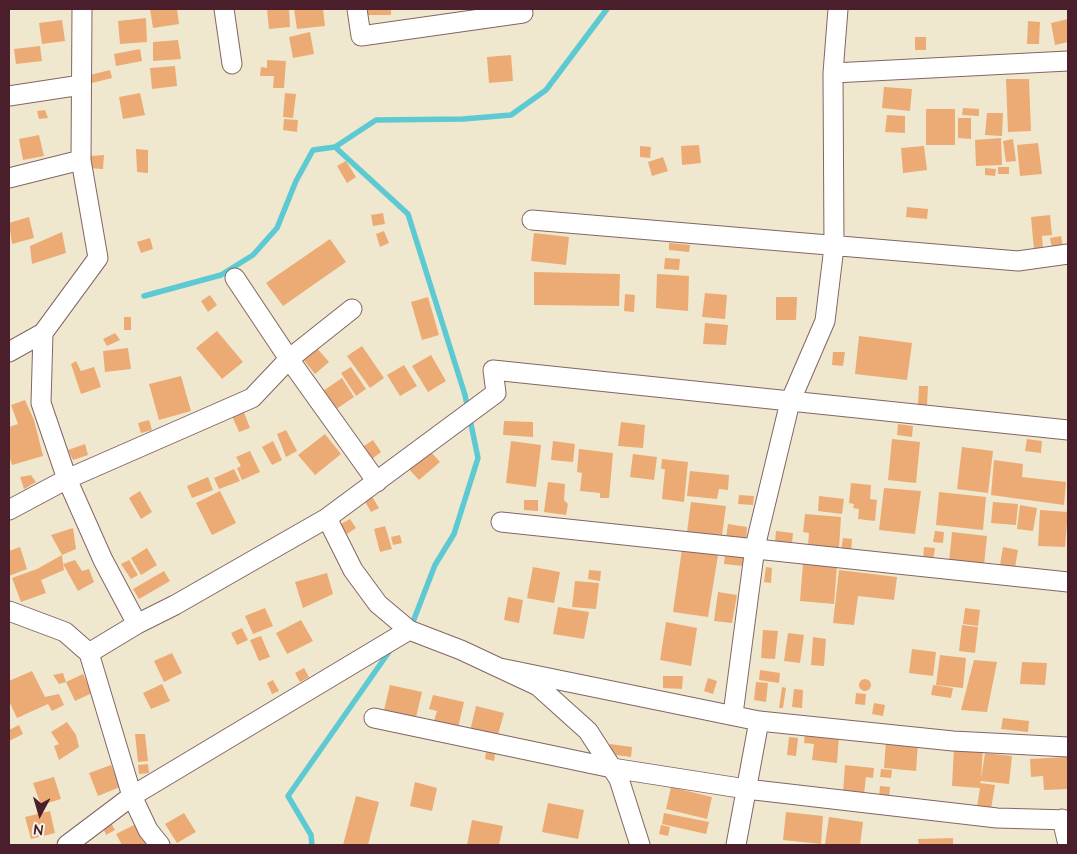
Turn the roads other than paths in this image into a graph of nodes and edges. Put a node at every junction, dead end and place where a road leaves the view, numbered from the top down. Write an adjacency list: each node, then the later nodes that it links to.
1 (82, 9): 9 (street)
2 (224, 9): 7 (street)
3 (357, 9): 5 (street)
4 (838, 9): 8 (street)
5 (523, 13)
6 (1068, 60): 8 (street)
7 (232, 64)
8 (833, 73): 14 (street)
9 (80, 85): 10 (street); 11 (street)
10 (9, 96)
11 (81, 160): 12 (street); 18 (street)
12 (9, 178)
13 (532, 220): 14 (street)
14 (834, 247): 15 (street); 21 (street)
15 (1068, 254)
16 (235, 278): 20 (street)
17 (352, 310): 20 (street)
18 (43, 334): 19 (street); 23 (street)
19 (9, 352)
20 (289, 359): 23 (street); 24 (street)
21 (790, 402): 22 (street); 24 (street); 28 (street)
22 (1068, 430)
23 (67, 479): 25 (street); 31 (street)
24 (377, 482): 26 (street)
25 (9, 510)
26 (327, 518): 31 (street); 32 (street)
27 (502, 522): 28 (street)
28 (755, 547): 29 (street); 35 (street)
29 (1068, 582)
30 (9, 611): 33 (street)
31 (137, 624): 33 (street)
32 (409, 630): 34 (street); 41 (street)
33 (89, 653): 41 (street)
34 (500, 668): 35 (street); 39 (street)
35 (733, 714): 37 (street)
36 (374, 718): 39 (street)
37 (759, 721): 38 (street); 40 (street)
38 (1068, 748)
39 (612, 768): 40 (street); 45 (street)
40 (746, 788): 42 (street); 46 (street)
41 (132, 796): 43 (street); 44 (street)
42 (1065, 819): 47 (street)
43 (67, 845)
44 (160, 845)
45 (640, 845)
46 (736, 845)
47 (1068, 845)

